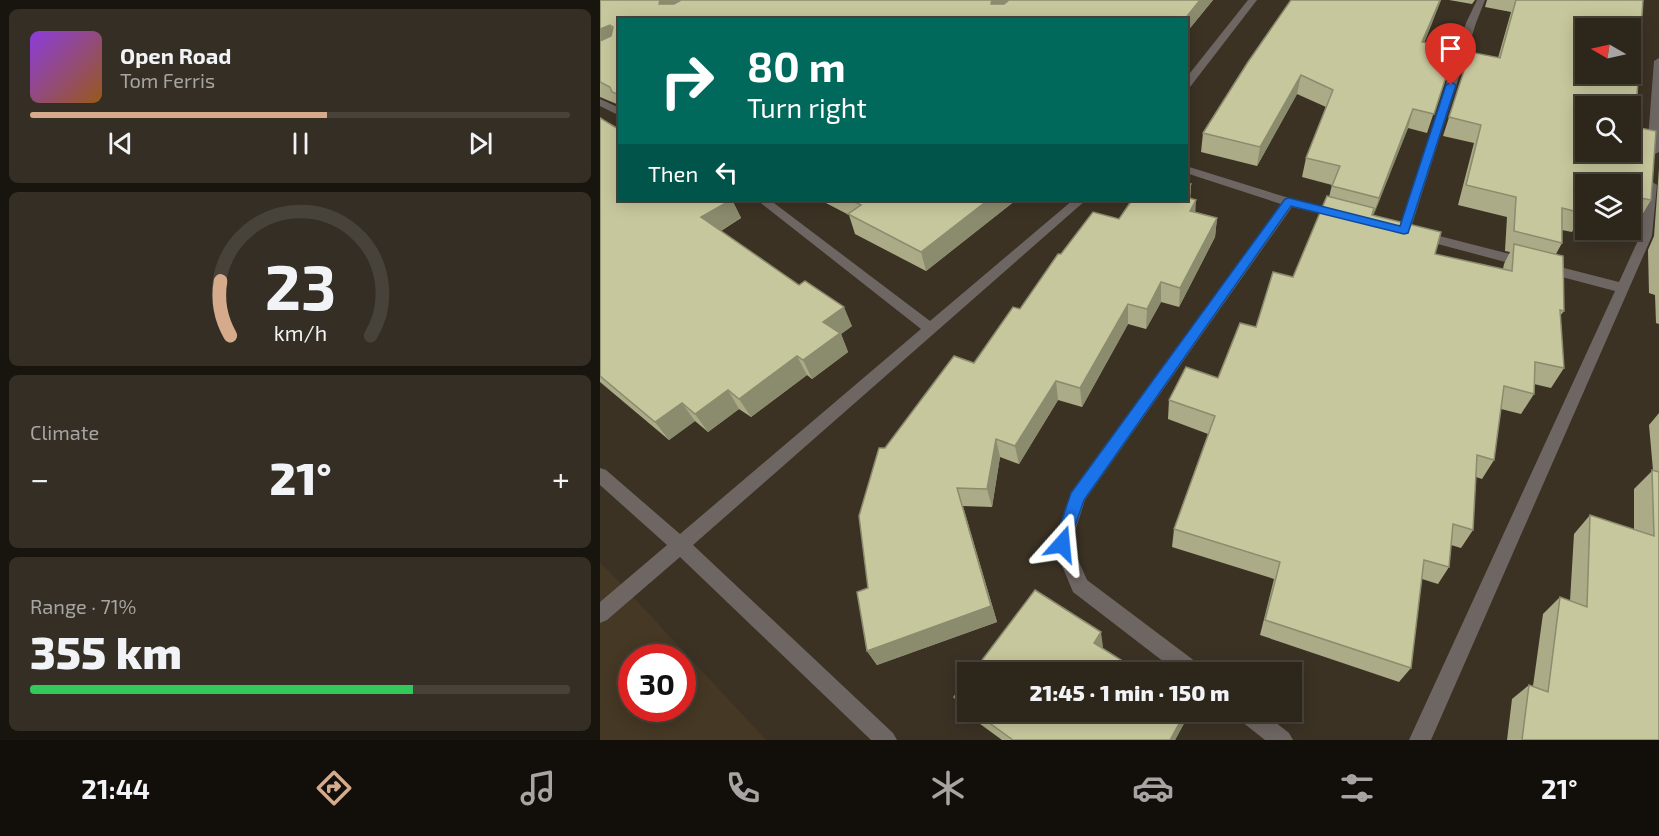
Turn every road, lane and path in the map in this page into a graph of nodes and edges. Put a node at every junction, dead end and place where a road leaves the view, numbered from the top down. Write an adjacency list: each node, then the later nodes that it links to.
1 (1253, 0): 4 (street)
2 (1481, 0): 12 (street)
3 (1659, 61): 12 (street)
4 (1188, 82)
5 (600, 102): 6 (street)
6 (618, 112)
7 (1188, 170): 10 (street)
8 (764, 201): 13 (street)
9 (1079, 201): 13 (street)
10 (1289, 202): 11 (street); 17 (street)
11 (1358, 219)
12 (1623, 288): 21 (street)
13 (931, 329): 15 (street)
14 (600, 475): 15 (street)
15 (679, 544): 16 (street); 19 (street)
16 (600, 614)
17 (1180, 662)
18 (1258, 722): 20 (street)
19 (886, 740)
20 (1282, 740)
21 (1420, 740)

